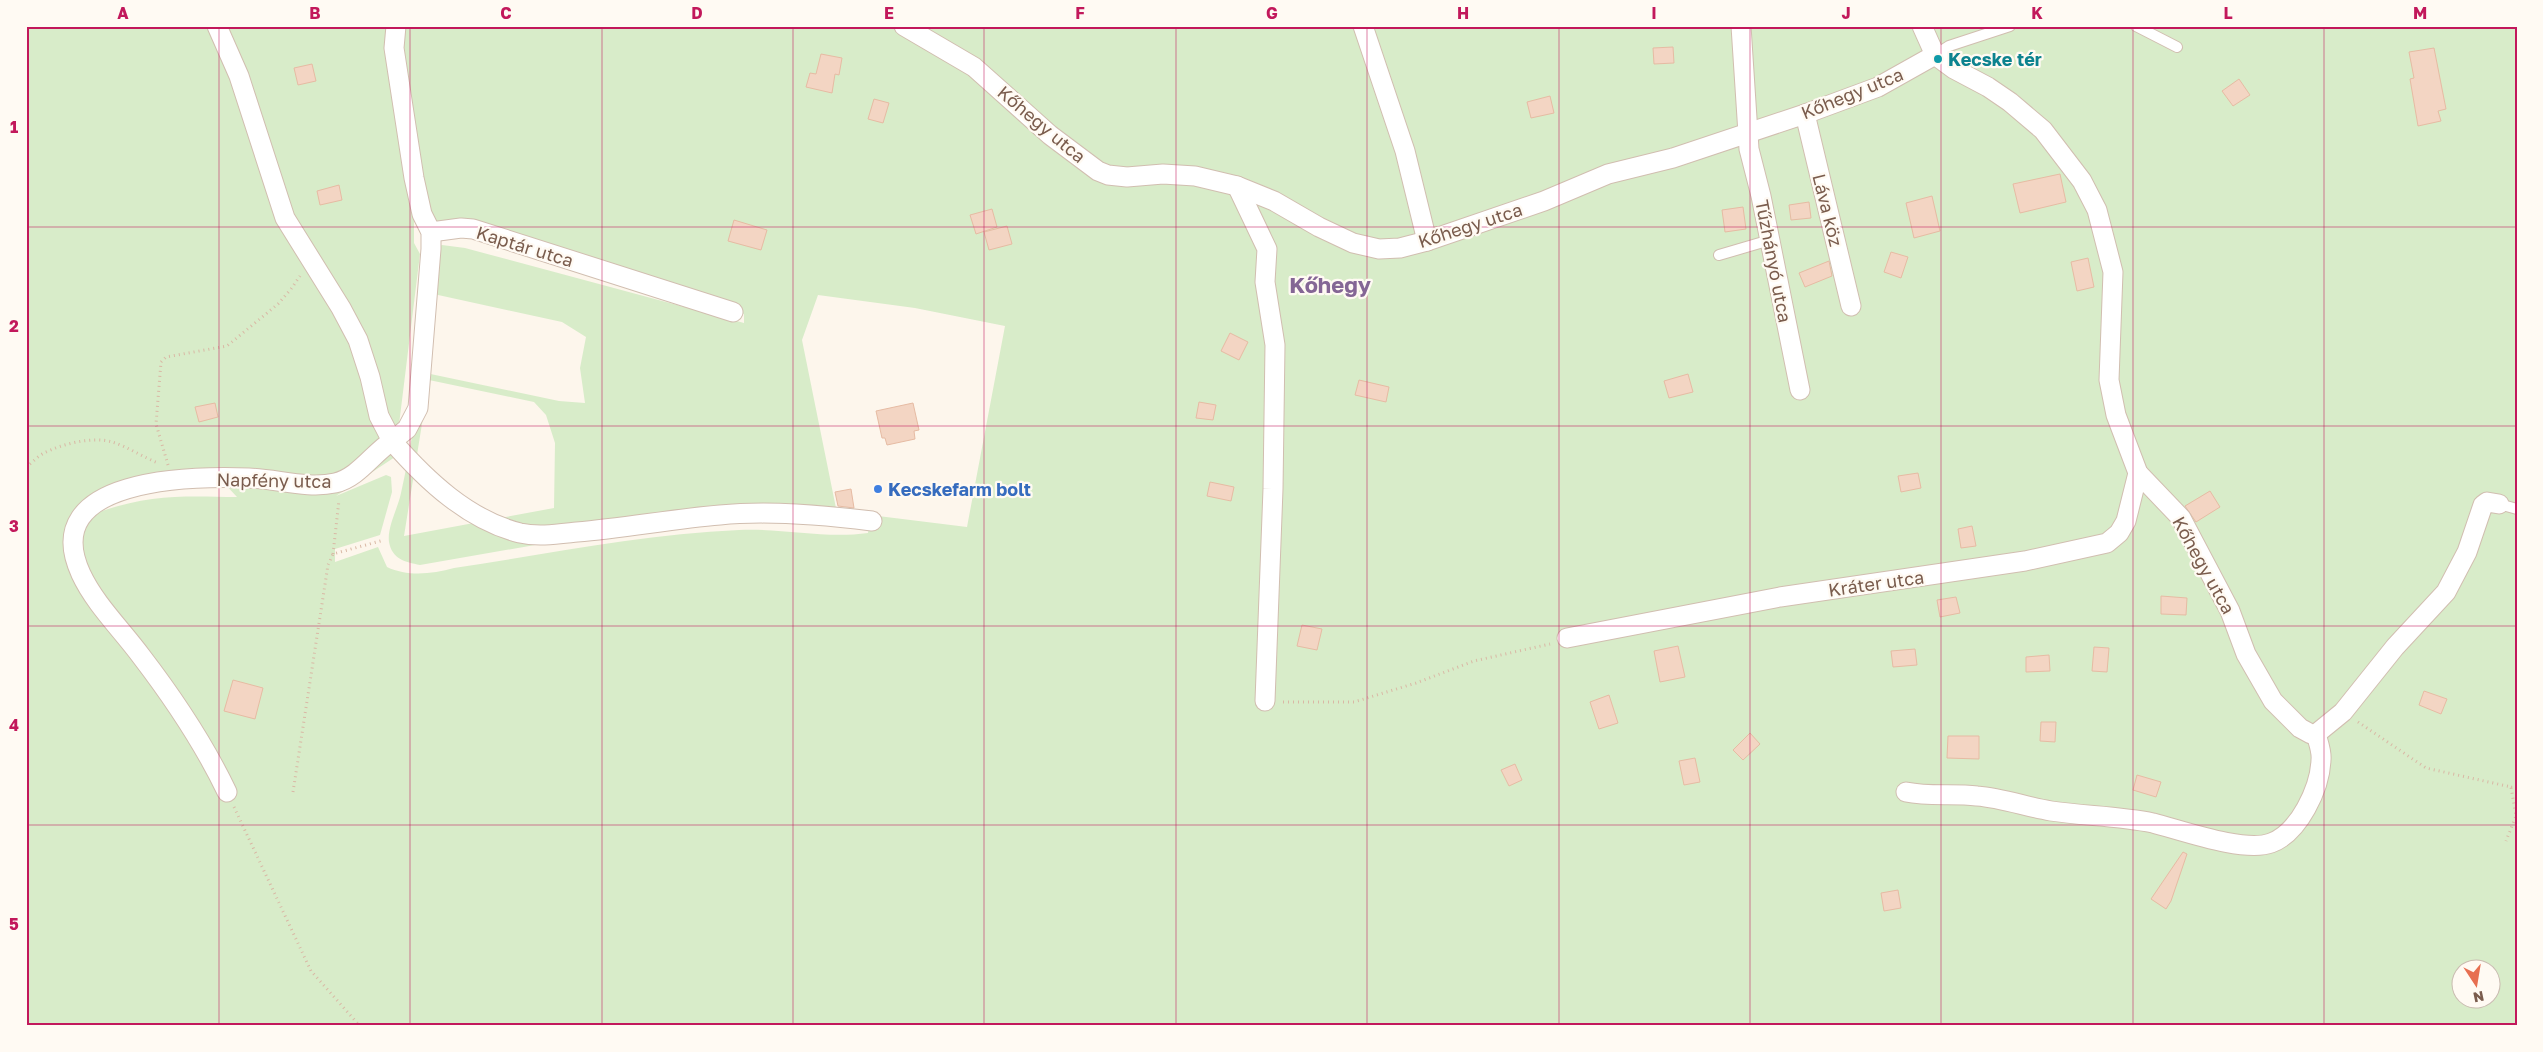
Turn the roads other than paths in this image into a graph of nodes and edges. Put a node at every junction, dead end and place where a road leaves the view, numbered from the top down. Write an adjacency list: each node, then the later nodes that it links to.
1 (217, 26): 21 (street)
2 (396, 26): 14 (street)
3 (904, 26): 13 (street, Kőhegy utca)
4 (1364, 26): 16 (street)
5 (1741, 26): 12 (street, Tűzhányó utca)
6 (1922, 26): 10 (street)
7 (2010, 26): 10 (lane)
8 (2136, 26): 9 (lane)
9 (2177, 47)
10 (1935, 55): 11 (street, Kőhegy utca); 22 (street, Kőhegy utca)
11 (1805, 114): 12 (street, Kőhegy utca); 18 (street, Láva köz)
12 (1747, 133): 15 (street, Tűzhányó utca); 16 (street, Kőhegy utca)
13 (1237, 186): 16 (street, Kőhegy utca); 26 (street)
14 (431, 232): 19 (street, Kaptár utca); 21 (street, Napfény utca)
15 (1770, 240): 17 (lane); 20 (street, Tűzhányó utca)
16 (1427, 241)
17 (1719, 255)
18 (1851, 306)
19 (733, 312)
20 (1800, 390)
21 (392, 441): 24 (street); 28 (street, Napfény utca)
22 (2138, 473): 25 (street, Kráter utca); 27 (street, Kőhegy utca)
23 (2508, 506): 27 (street)
24 (872, 521)
25 (1567, 638)
26 (1265, 702)
27 (2316, 734): 29 (street)
28 (228, 792)
29 (1906, 792)

